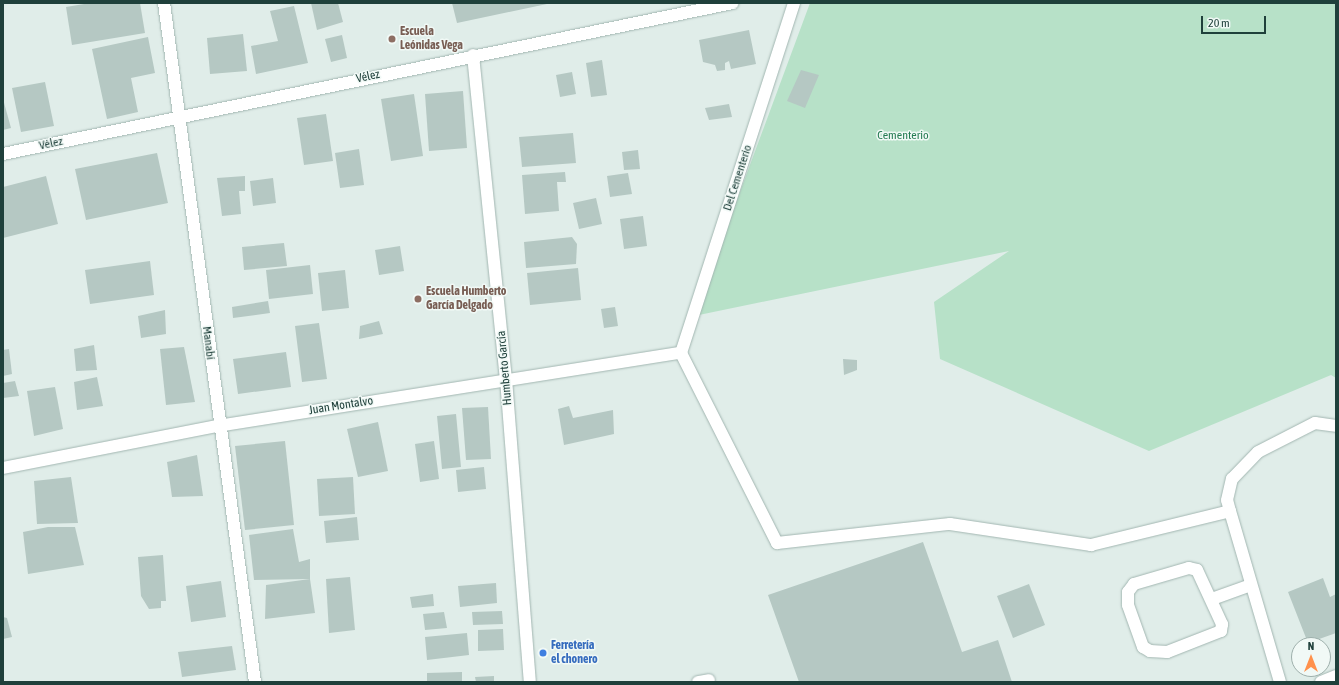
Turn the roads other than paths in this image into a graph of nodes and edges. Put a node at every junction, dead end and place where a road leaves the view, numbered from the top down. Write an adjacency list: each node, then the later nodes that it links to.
1 (164, 3): 5 (street, Manabí)
2 (733, 3): 4 (street, Vélez)
3 (794, 3): 7 (street, Del Cementerio)
4 (473, 55): 5 (street, Vélez); 8 (street, Humberto García)
5 (180, 116): 6 (street, Vélez); 9 (street, Manabí)
6 (3, 154)
7 (681, 353): 8 (street, Juan Montalvo); 12 (street)
8 (506, 379): 9 (street, Juan Montalvo); 17 (street, Humberto García)
9 (218, 426): 11 (street, Juan Montalvo); 16 (street, Manabí)
10 (1336, 426): 12 (street)
11 (3, 468)
12 (1230, 511): 13 (street)
13 (1252, 585): 14 (street); 18 (street)
14 (1212, 599): 14 (street)
15 (1336, 676): 19 (street)
16 (255, 682)
17 (530, 682)
18 (1280, 682)
19 (1321, 682)

